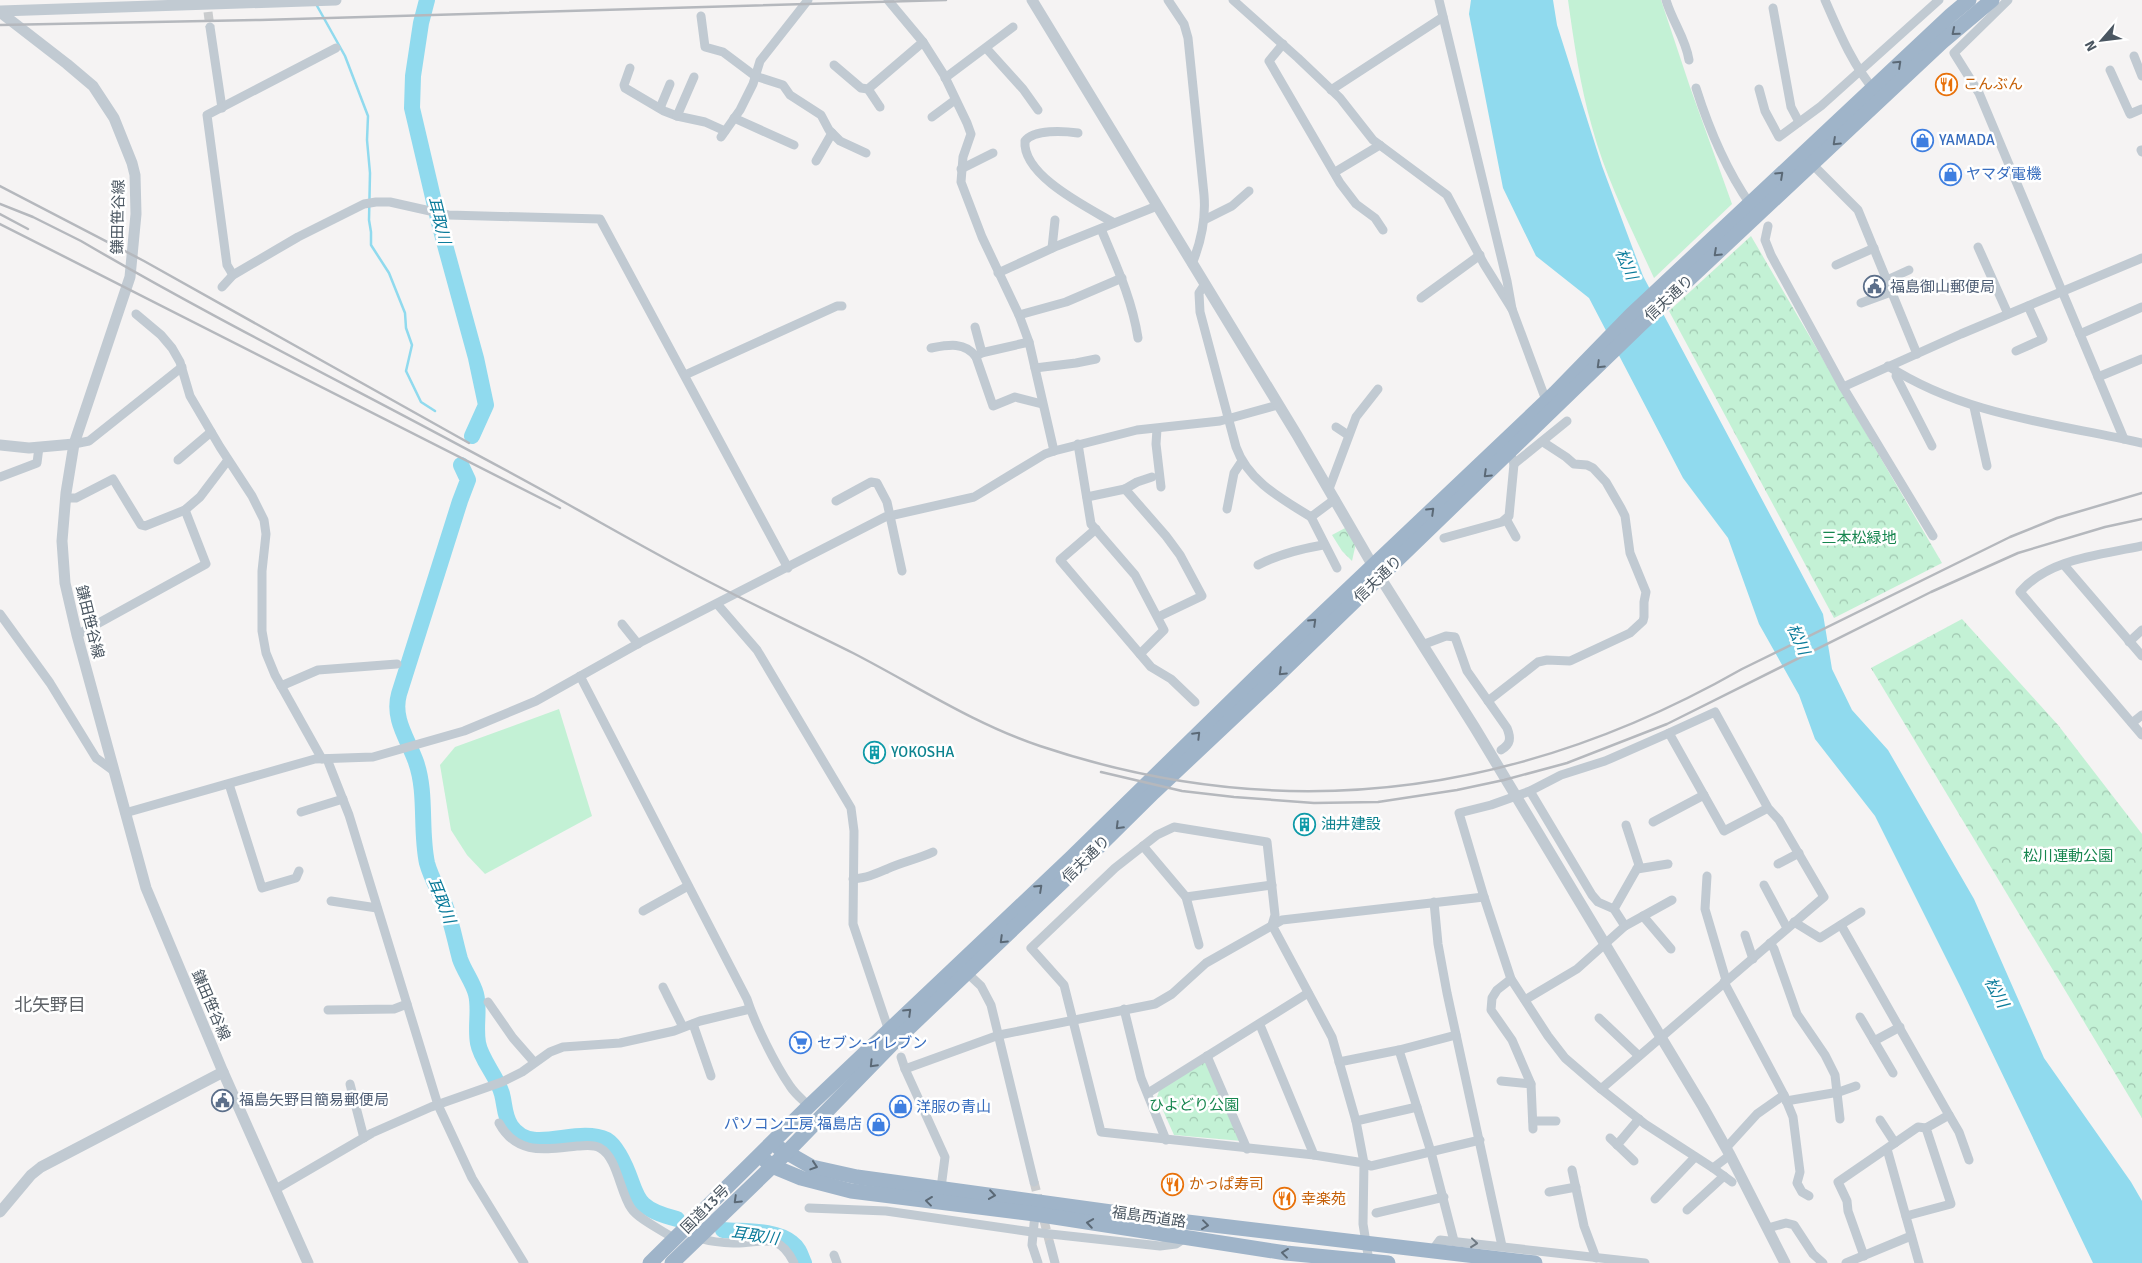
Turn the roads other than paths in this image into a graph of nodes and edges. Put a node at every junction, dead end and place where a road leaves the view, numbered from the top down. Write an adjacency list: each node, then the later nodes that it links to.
1 (336, 0): 14 (street)
2 (808, 0): 32 (street)
3 (888, 0): 22 (street)
4 (1032, 0): 63 (street)
5 (1168, 0): 66 (street)
6 (1233, 0): 23 (street)
7 (1439, 0): 19 (street)
8 (1666, 0): 27 (street)
9 (1825, 0): 31 (street)
10 (1940, 0): 17 (street); 31 (street)
11 (1969, 0): 17 (highway, 信夫通り)
12 (1992, 0): 41 (highway, 信夫通り, one-way to 41)
13 (2008, 0): 86 (street)
14 (208, 5): 16 (street)
15 (1772, 8): 51 (street)
16 (0, 12): 127 (street, 鎌田笹谷線)
17 (1951, 15): 41 (highway, 信夫通り, one-way to 17)
18 (702, 16): 32 (street)
19 (1443, 17): 40 (street); 92 (street)
20 (210, 27): 44 (street)
21 (1013, 27): 25 (street)
22 (923, 42): 35 (street); 38 (street)
23 (1282, 44): 40 (street); 61 (street)
24 (336, 48): 44 (street)
25 (986, 48): 35 (street); 47 (street)
26 (2134, 56): 33 (street)
27 (1689, 60)
28 (834, 65): 38 (street)
29 (630, 68): 45 (street)
30 (2110, 70): 46 (street)
31 (1860, 72): 41 (street); 51 (street)
32 (755, 76): 50 (street); 52 (street)
33 (2142, 76)
34 (694, 77): 48 (street)
35 (945, 78): 42 (street)
36 (670, 84): 45 (street)
37 (1696, 88): 64 (street)
38 (868, 89): 43 (street)
39 (1759, 89): 51 (street)
40 (1331, 90): 55 (street)
41 (1877, 94): 59 (highway, 信夫通り, one-way to 59); 64 (highway, 信夫通り, one-way to 41)
42 (955, 100): 49 (street); 60 (street)
43 (880, 107)
44 (222, 108): 80 (street)
45 (660, 108): 48 (street)
46 (2142, 109)
47 (1038, 110)
48 (677, 116): 50 (street)
49 (932, 117)
50 (734, 118): 54 (street)
51 (1799, 122)
52 (832, 133): 56 (street); 58 (street)
53 (1078, 133): 67 (street)
54 (794, 145)
55 (1380, 145): 61 (street); 74 (street)
56 (866, 153)
57 (993, 153): 60 (street)
58 (816, 161)
59 (1812, 164): 64 (highway, 信夫通り); 73 (street)
60 (961, 169): 79 (street)
61 (1334, 172): 70 (street)
62 (1250, 191): 66 (street)
63 (1156, 206): 67 (street); 76 (street)
64 (1749, 211): 114 (highway, 信夫通り)
65 (1055, 220): 72 (street)
66 (1204, 220): 76 (street)
67 (1114, 223): 69 (street)
68 (1768, 226): 112 (street)
69 (1101, 229): 72 (street); 81 (street)
70 (1383, 230)
71 (1978, 247): 95 (street)
72 (1052, 248): 79 (street)
73 (1874, 248): 77 (street); 82 (street)
74 (1480, 255): 87 (street); 92 (street)
75 (2142, 258): 86 (street)
76 (1192, 264): 83 (street)
77 (1836, 265)
78 (1909, 270): 82 (street)
79 (998, 273): 94 (street)
80 (233, 275): 84 (street); 110 (street)
81 (1122, 278): 94 (street); 98 (street)
82 (1887, 280): 85 (street)
83 (1205, 284): 116 (street); 118 (street)
84 (222, 287)
85 (1891, 292): 88 (street); 102 (street)
86 (2062, 292): 90 (street); 97 (street)
87 (1421, 298)
88 (1861, 303)
89 (842, 306): 110 (street)
90 (2028, 306): 95 (street); 101 (street)
91 (2142, 308): 97 (street)
92 (1512, 309): 114 (street)
93 (136, 314): 107 (street)
94 (1019, 314): 99 (street)
95 (2008, 314): 102 (street)
96 (975, 327): 103 (street)
97 (2080, 334): 111 (street)
98 (1138, 338)
99 (1029, 342): 103 (street); 108 (street)
100 (931, 348): 103 (street)
101 (2016, 351)
102 (1916, 354): 106 (street)
103 (979, 355): 115 (street)
104 (1096, 359): 108 (street)
105 (2141, 362): 111 (street)
106 (1888, 366): 109 (street); 112 (street)
107 (182, 367): 122 (street); 127 (street)
108 (1035, 368): 115 (street)
109 (1897, 372): 117 (street); 130 (street)
110 (685, 376): 159 (street)
111 (2098, 377): 124 (street)
112 (1843, 387): 152 (street)
113 (1378, 389): 123 (street)
114 (1553, 397): 133 (highway, 信夫通り); 162 (highway, 信夫通り, one-way to 114)
115 (1042, 404): 132 (street)
116 (1278, 405): 118 (street); 142 (street)
117 (1974, 407): 124 (street); 137 (street)
118 (1228, 419): 121 (street); 136 (street)
119 (1567, 421): 125 (street)
120 (1336, 427): 123 (street)
121 (1157, 429): 128 (street); 140 (street)
122 (211, 432): 134 (street); 135 (street)
123 (1348, 435): 142 (street)
124 (2124, 438): 126 (street)
125 (1543, 442): 133 (street); 177 (street)
126 (2142, 442)
127 (74, 444): 131 (street); 144 (street, 鎌田笹谷線)
128 (1078, 444): 132 (street); 143 (street)
129 (0, 445): 131 (street)
130 (1932, 446)
131 (39, 447): 138 (street)
132 (1054, 451): 148 (street)
133 (1512, 457): 150 (street); 162 (highway, 信夫通り, one-way to 162)
134 (178, 460)
135 (228, 460): 147 (street); 176 (street)
136 (1242, 461): 146 (street); 149 (street)
137 (1987, 466)
138 (0, 476)
139 (1152, 477): 141 (street)
140 (1161, 487)
141 (1125, 489): 143 (street); 165 (street)
142 (1332, 494): 149 (street); 162 (street)
143 (1087, 497): 151 (street)
144 (66, 498): 147 (street); 168 (street, 鎌田笹谷線)
145 (836, 501): 148 (street)
146 (1227, 509)
147 (185, 510): 168 (street)
148 (890, 516): 159 (street); 161 (street)
149 (1311, 517): 155 (street)
150 (1506, 519): 153 (street); 154 (street)
151 (1096, 529): 165 (street); 172 (street)
152 (1933, 536)
153 (1444, 538)
154 (1516, 538)
155 (1324, 545): 157 (street); 160 (street)
156 (2142, 546): 158 (street)
157 (1258, 565)
158 (2064, 565): 169 (street); 180 (street)
159 (788, 568): 163 (street)
160 (1337, 568)
161 (902, 571)
162 (1376, 571): 171 (street); 227 (highway, 信夫通り)
163 (718, 604): 170 (street); 203 (street)
164 (0, 614): 185 (street)
165 (1158, 617): 172 (street)
166 (622, 624): 170 (street)
167 (2142, 630): 169 (street)
168 (77, 635): 185 (street, 鎌田笹谷線)
169 (2129, 642): 173 (street)
170 (640, 643): 175 (street)
171 (1422, 645): 177 (street); 223 (street)
172 (1140, 654): 178 (street)
173 (2142, 656)
174 (397, 664): 176 (street)
175 (580, 676): 184 (street); 205 (street)
176 (281, 686): 184 (street)
177 (1488, 701): 183 (street)
178 (1195, 702)
179 (2142, 715): 180 (street)
180 (2132, 723): 182 (street)
181 (1670, 733): 187 (street); 188 (street); 190 (street)
182 (2142, 735)
183 (1501, 750)
184 (324, 759): 186 (street); 189 (street)
185 (114, 772): 192 (street, 鎌田笹谷線)
186 (229, 784): 192 (street); 201 (street)
187 (1530, 791): 208 (street); 213 (street)
188 (1704, 796): 190 (street); 193 (street)
189 (343, 799): 191 (street); 212 (street)
190 (1768, 808): 197 (street)
191 (301, 812)
192 (125, 813): 257 (street, 鎌田笹谷線)
193 (1654, 822)
194 (1626, 825): 200 (street)
195 (1143, 846): 206 (street); 207 (street); 240 (street)
196 (933, 852): 203 (street)
197 (1798, 853): 199 (street); 218 (street)
198 (1668, 864): 200 (street)
199 (1778, 864)
200 (1637, 869): 213 (street)
201 (299, 871)
202 (1707, 876): 229 (street)
203 (853, 879): 245 (street)
204 (1764, 885): 218 (street)
205 (688, 886): 214 (street); 235 (street)
206 (1272, 886): 207 (street); 217 (street)
207 (1186, 897): 224 (street)
208 (1484, 897): 211 (street); 228 (street)
209 (1672, 900): 216 (street)
210 (331, 901): 212 (street)
211 (1434, 902): 217 (street); 247 (street)
212 (377, 908): 234 (street)
213 (1614, 909): 220 (street)
214 (642, 911)
215 (1861, 912): 219 (street)
216 (1644, 916): 220 (street); 225 (street)
217 (1272, 925): 231 (street); 236 (street)
218 (1791, 925): 219 (street); 222 (street)
219 (1840, 925): 244 (street)
220 (1625, 926): 223 (street)
221 (1744, 935): 226 (street)
222 (1770, 943): 226 (street); 265 (street)
223 (1605, 944): 232 (street); 248 (street)
224 (1199, 945)
225 (1671, 949)
226 (1752, 959): 229 (street)
227 (963, 969): 245 (highway, 信夫通り, one-way to 227); 246 (street); 290 (highway, 信夫通り, one-way to 290)
228 (1511, 979): 232 (street); 262 (street)
229 (1725, 981): 248 (street); 267 (street)
230 (663, 987): 243 (street)
231 (1308, 993): 242 (street); 255 (street)
232 (1525, 1000): 264 (street)
233 (488, 1002): 254 (street)
234 (407, 1004): 237 (street); 268 (street)
235 (750, 1009): 241 (street); 269 (street)
236 (1124, 1009): 240 (street); 266 (street)
237 (328, 1010)
238 (1860, 1017): 249 (street)
239 (1599, 1018): 252 (street)
240 (1073, 1019): 246 (street); 281 (street)
241 (693, 1024): 243 (street); 259 (street)
242 (1260, 1025): 251 (street); 292 (street)
243 (683, 1027): 254 (street)
244 (1900, 1027): 249 (street); 271 (street)
245 (889, 1031): 269 (highway, 信夫通り)
246 (999, 1035): 256 (street); 301 (street)
247 (1456, 1035): 250 (street); 282 (street)
248 (1662, 1037): 252 (street); 289 (street)
249 (1874, 1041): 258 (street)
250 (1398, 1050): 255 (street); 270 (street)
251 (1207, 1056): 266 (street); 286 (street)
252 (1639, 1056): 264 (street)
253 (901, 1057): 256 (street)
254 (534, 1062): 268 (street)
255 (1339, 1062): 276 (street)
256 (905, 1069): 304 (street)
257 (223, 1072): 305 (street, 鎌田笹谷線); 314 (street)
258 (1893, 1073)
259 (711, 1076)
260 (1501, 1081): 262 (street)
261 (350, 1084): 279 (street)
262 (1531, 1084): 275 (street)
263 (1856, 1086): 265 (street)
264 (1601, 1089): 273 (street)
265 (1839, 1092): 267 (street); 272 (street)
266 (1148, 1093): 281 (street)
267 (1785, 1098): 289 (street); 308 (street)
268 (438, 1105): 279 (street); 333 (street)
269 (809, 1106): 283 (highway, 信夫通り)
270 (1417, 1107): 276 (street); 288 (street)
271 (1949, 1115): 278 (street); 294 (street)
272 (1840, 1119)
273 (1639, 1120): 285 (street); 293 (street)
274 (1880, 1120): 284 (street)
275 (1556, 1121)
276 (1356, 1122): 296 (street)
277 (500, 1123): 323 (street)
278 (1926, 1128): 284 (street); 317 (street)
279 (364, 1138): 305 (street)
280 (1610, 1138): 285 (street)
281 (1166, 1140): 286 (street)
282 (1480, 1140): 288 (street); 327 (street)
283 (772, 1143): 290 (highway, 福島西道路); 291 (highway, 信夫通り)
284 (1895, 1143): 287 (street)
285 (1618, 1145): 295 (street)
286 (1247, 1149): 292 (street)
287 (1887, 1149): 317 (street); 330 (street)
288 (1431, 1152): 296 (street); 309 (street)
289 (1728, 1152): 298 (street); 318 (street)
290 (786, 1153): 297 (highway, 信夫通り); 304 (highway, 福島西道路, one-way to 304)
291 (759, 1156): 297 (highway, 福島西道路); 323 (highway, 国道13号)
292 (1314, 1156): 296 (street)
293 (1695, 1157): 298 (street); 310 (street)
294 (1969, 1160)
295 (1634, 1161)
296 (1364, 1164): 326 (street)
297 (772, 1166): 307 (highway, 福島西道路); 321 (highway, 国道13号, one-way to 321)
298 (1713, 1168): 300 (street)
299 (1572, 1170): 303 (street)
300 (1724, 1176): 302 (street); 312 (street)
301 (1034, 1182)
302 (1732, 1182)
303 (1576, 1187): 306 (street); 329 (street)
304 (941, 1188): 326 (highway, 福島西道路, one-way to 326)
305 (276, 1189): 332 (street, 鎌田笹谷線)
306 (1549, 1192)
307 (890, 1196): 313 (street); 316 (highway, 福島西道路, one-way to 307)
308 (1809, 1196)
309 (1444, 1197): 315 (street); 324 (street)
310 (1655, 1199)
311 (809, 1208): 313 (street)
312 (1687, 1210)
313 (886, 1211): 319 (street)
314 (0, 1212)
315 (1376, 1213)
316 (1035, 1214): 319 (street); 322 (highway, 福島西道路, one-way to 316)
317 (1906, 1216): 320 (street)
318 (1768, 1228): 342 (street); 343 (street)
319 (1032, 1232): 322 (street); 337 (street)
320 (1911, 1236): 330 (street); 345 (street)
321 (698, 1238): 335 (highway, 国道13号); 336 (street)
322 (1186, 1238): 331 (highway, 福島西道路, one-way to 322)
323 (675, 1239): 334 (highway, 国道13号)
324 (1454, 1241): 327 (street, one-way to 327); 328 (street)
325 (1050, 1244): 338 (street)
326 (1365, 1244): 328 (highway, 福島西道路); 331 (street)
327 (1502, 1246): 329 (street)
328 (1432, 1252): 340 (highway, 福島西道路)
329 (1596, 1258): 341 (street)
330 (1868, 1258): 344 (street)
331 (1369, 1262): 339 (highway, 福島西道路)
332 (308, 1263)
333 (524, 1263)
334 (650, 1263)
335 (672, 1263)
336 (794, 1263)
337 (1038, 1263)
338 (1055, 1263)
339 (1388, 1263)
340 (1535, 1263)
341 (1645, 1263)
342 (1786, 1263)
343 (1823, 1263)
344 (1846, 1263)
345 (1919, 1263)

